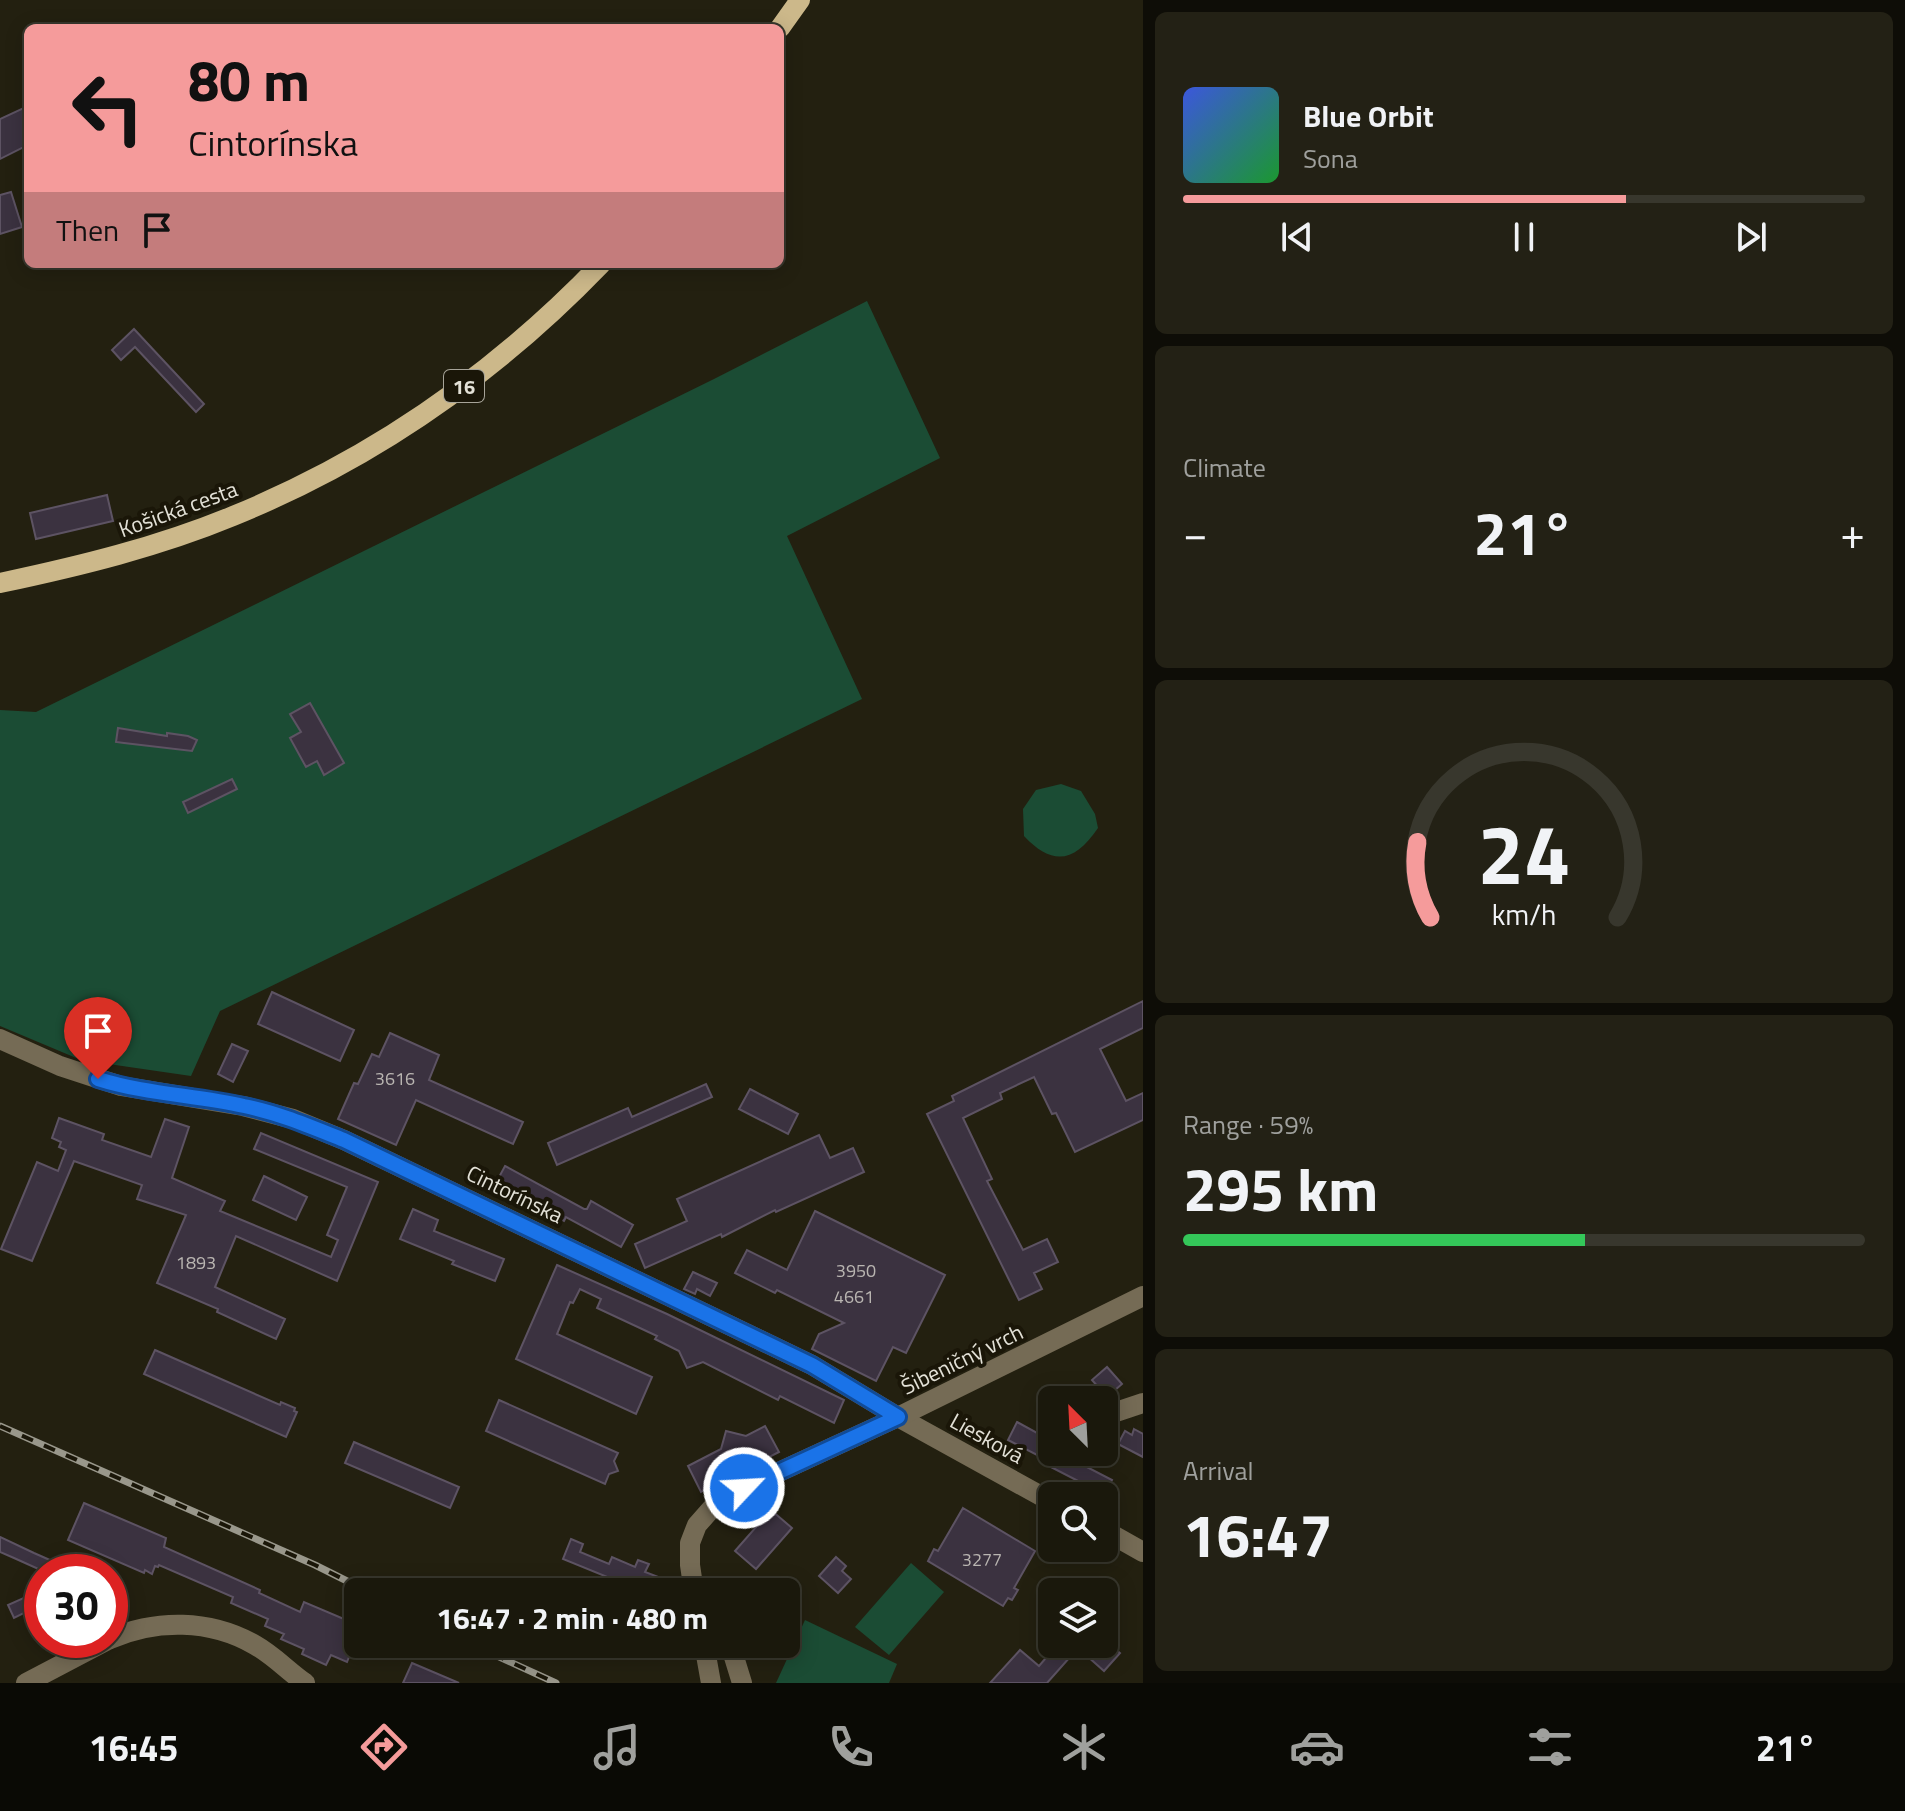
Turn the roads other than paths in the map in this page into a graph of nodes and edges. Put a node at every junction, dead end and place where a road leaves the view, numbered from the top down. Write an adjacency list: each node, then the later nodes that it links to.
1 (800, 0): 2 (main road)
2 (783, 24)
3 (597, 268): 4 (main road, Košická cesta / 16)
4 (0, 583)
5 (0, 1039): 9 (street, Cintorínska)
6 (1143, 1296): 9 (street, Šibeničný vrch)
7 (1143, 1403): 8 (street)
8 (1118, 1411)
9 (898, 1417): 10 (street, Liesková); 13 (street, Šibeničný vrch)
10 (1038, 1494)
11 (1118, 1538): 12 (street)
12 (1143, 1552)
13 (692, 1578)
14 (128, 1631): 19 (street)
15 (74, 1658): 18 (street)
16 (707, 1658): 20 (street)
17 (734, 1658): 21 (street)
18 (26, 1683)
19 (305, 1683)
20 (711, 1683)
21 (742, 1683)

